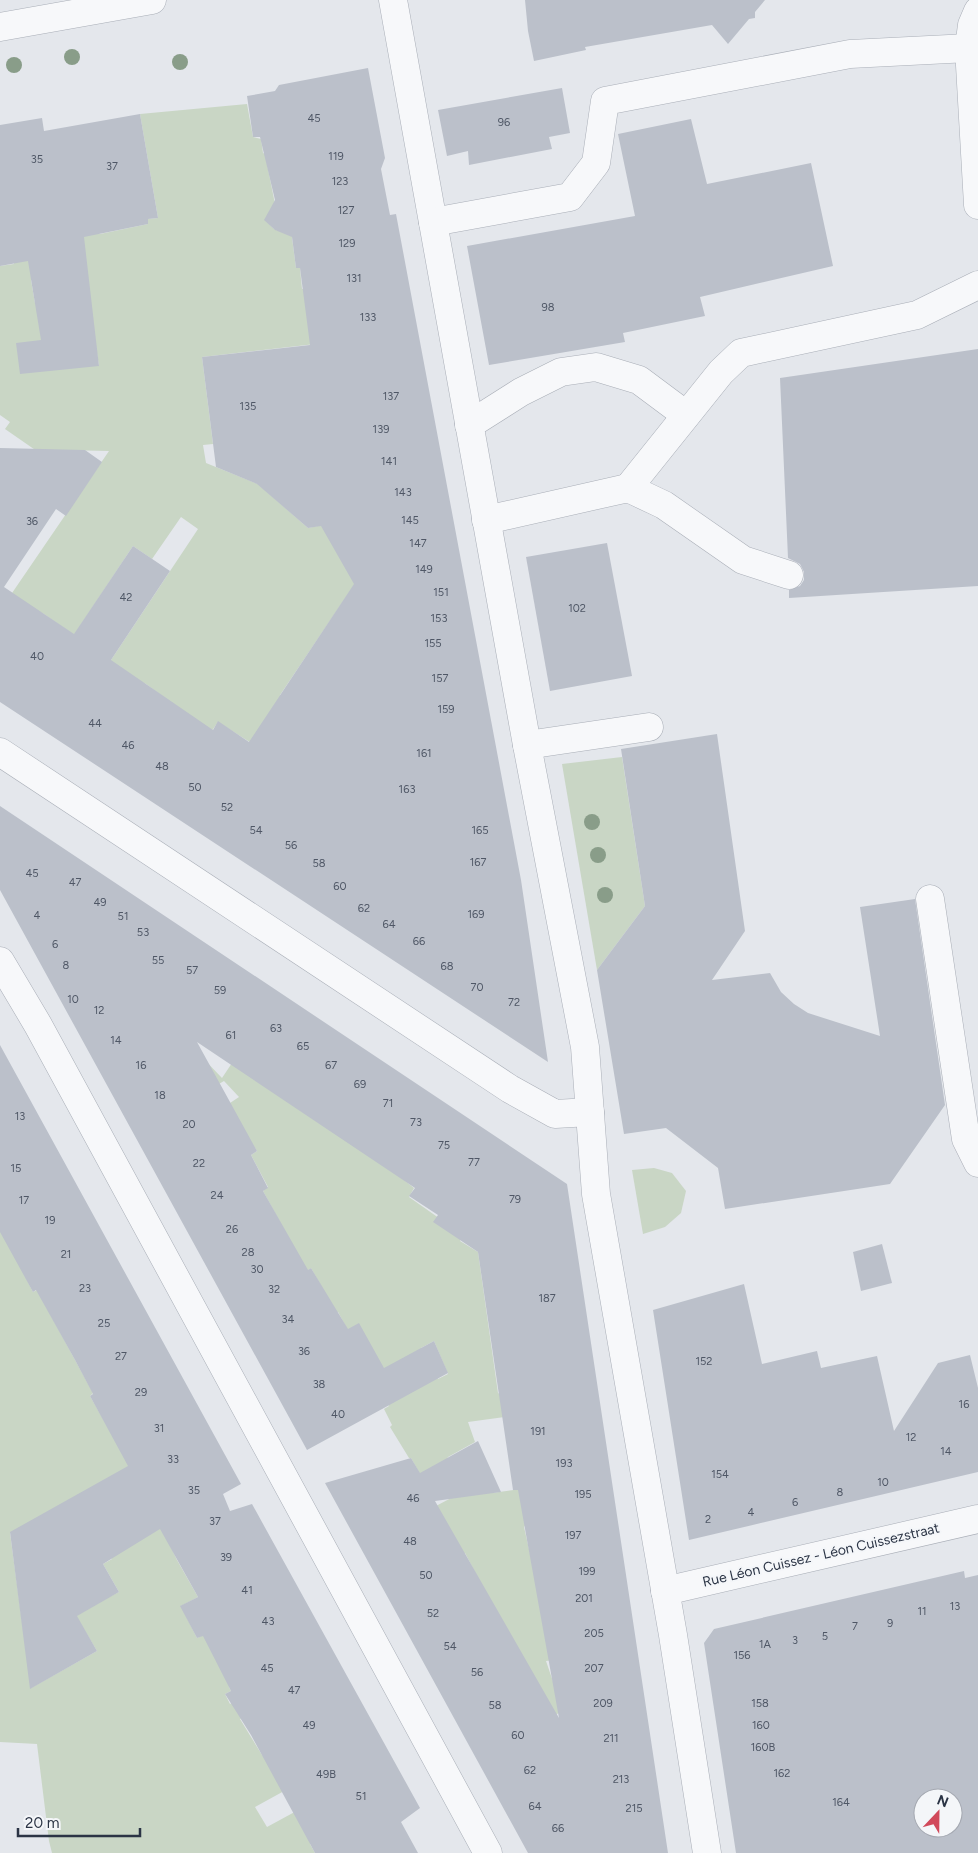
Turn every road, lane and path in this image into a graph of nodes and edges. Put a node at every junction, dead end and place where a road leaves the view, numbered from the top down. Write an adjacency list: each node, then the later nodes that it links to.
1 (152, 0): 4 (street)
2 (393, 0): 7 (street)
3 (978, 11): 5 (street)
4 (0, 27)
5 (969, 48): 6 (street); 7 (street)
6 (978, 205)
7 (432, 222): 10 (street)
8 (978, 284): 9 (street)
9 (686, 415): 10 (street); 11 (street)
10 (469, 425): 12 (street)
11 (628, 488): 12 (street); 13 (street)
12 (486, 520): 15 (street)
13 (788, 575)
14 (649, 726): 15 (street)
15 (526, 744): 19 (street)
16 (0, 752): 19 (street)
17 (930, 899): 20 (street)
18 (0, 960): 23 (street)
19 (590, 1112): 22 (street)
20 (978, 1163)
21 (978, 1519): 22 (street, Rue Léon Cuissez - Léon Cuissezstraat)
22 (665, 1591): 24 (street)
23 (488, 1853)
24 (707, 1853)

